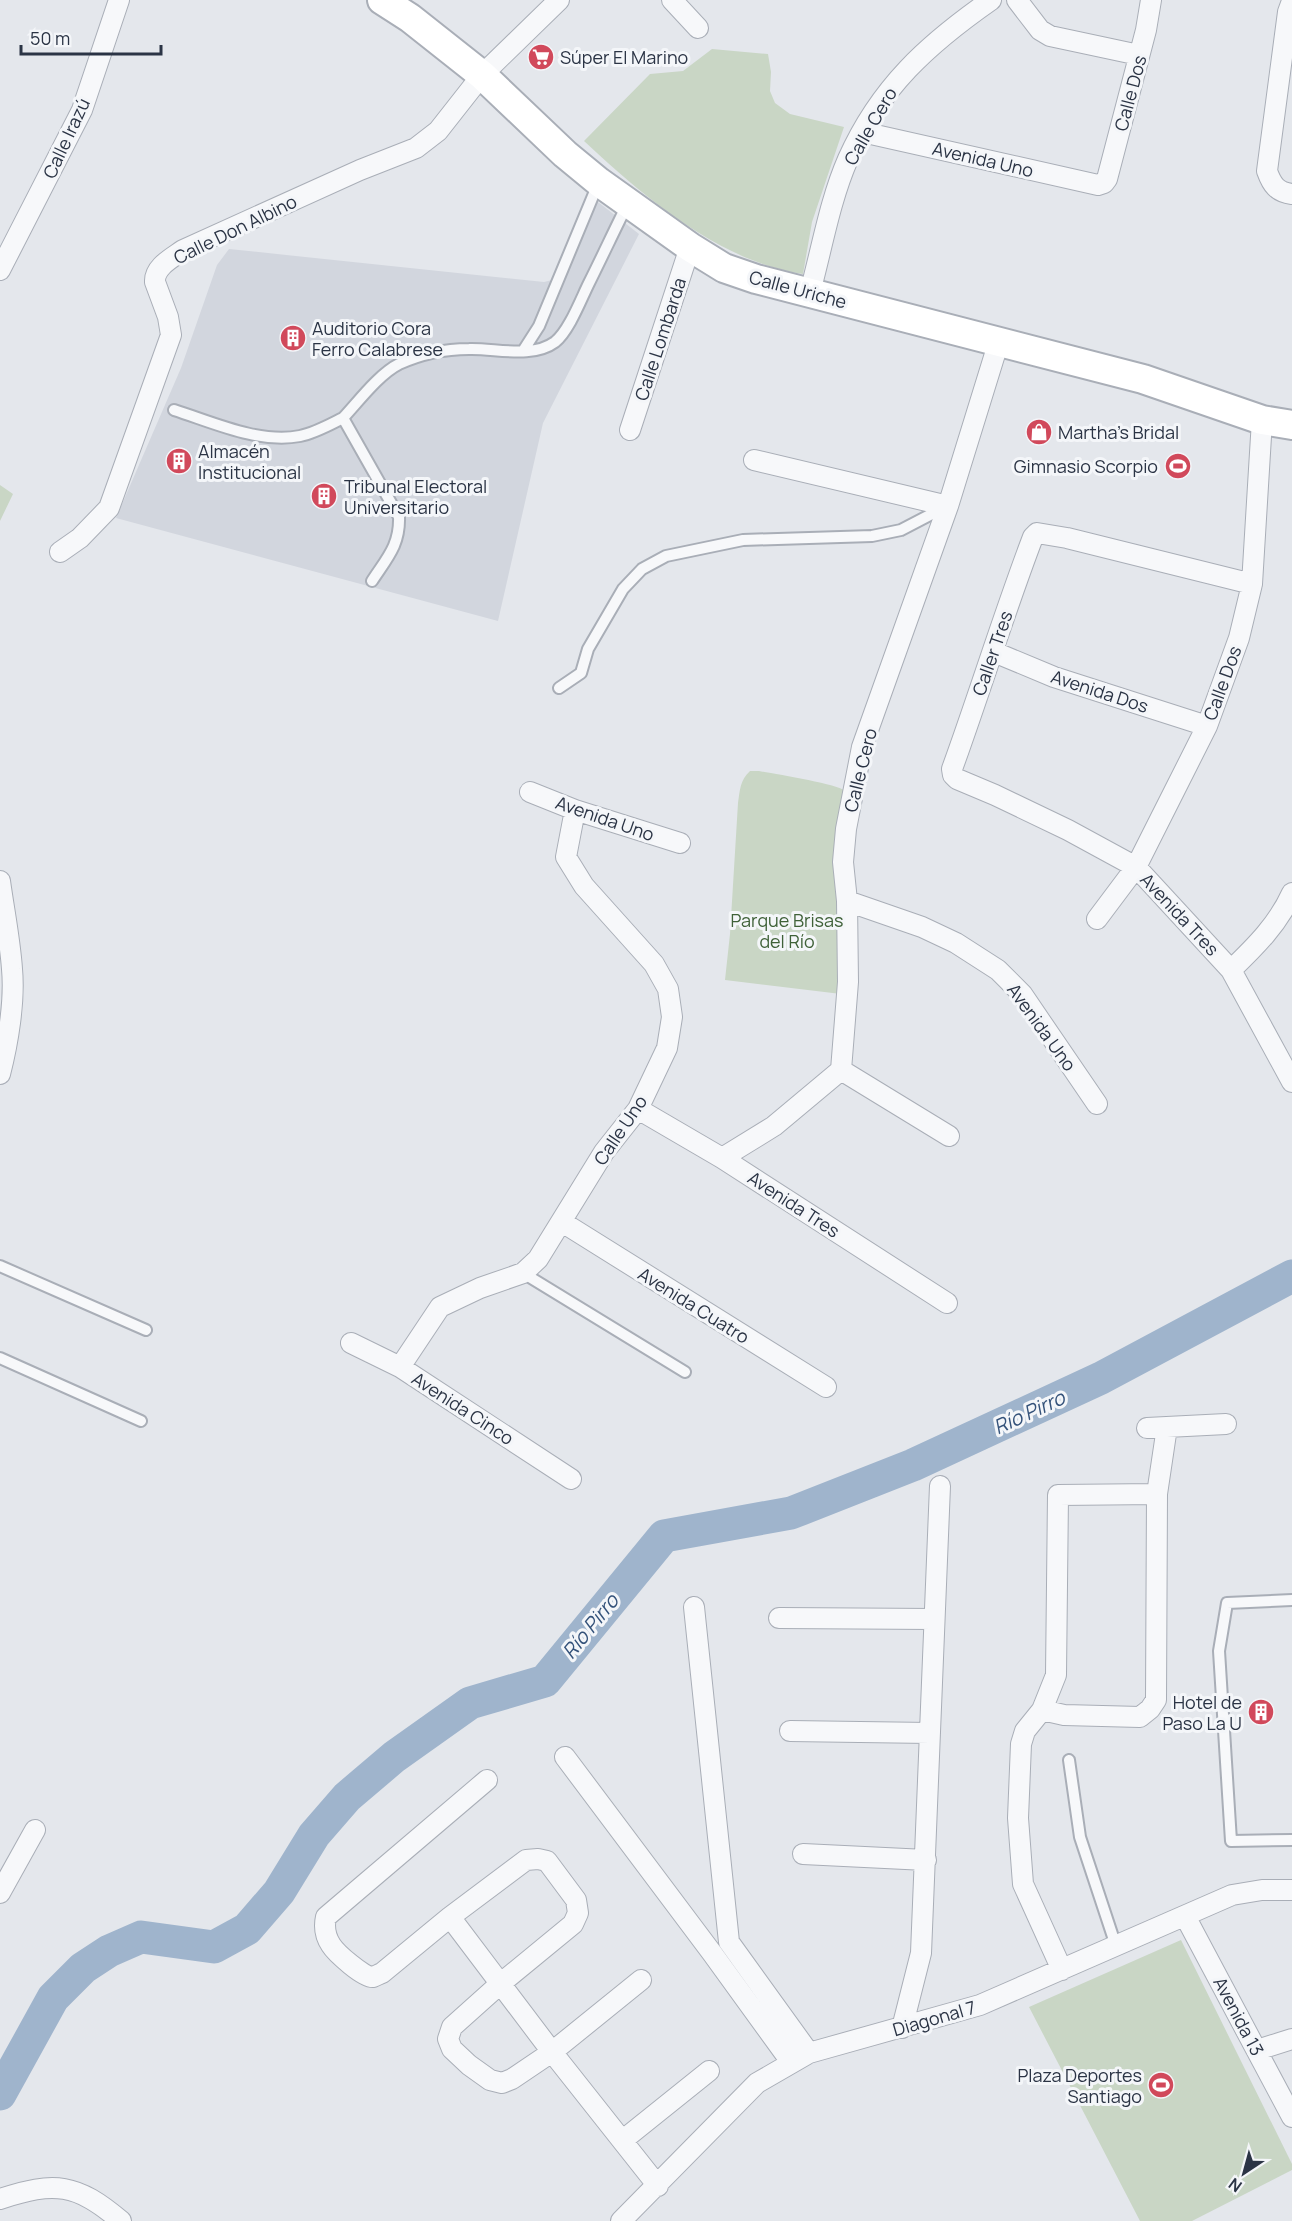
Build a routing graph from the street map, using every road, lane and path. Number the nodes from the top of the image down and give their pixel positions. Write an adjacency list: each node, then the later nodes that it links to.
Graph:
1 (119, 0): 18 (street, Calle Irazú)
2 (382, 0): 11 (main road, Calle Uriche)
3 (559, 0): 11 (street)
4 (672, 0): 9 (street)
5 (991, 0): 12 (street, Calle Cero)
6 (1017, 0): 10 (street)
7 (1150, 0): 10 (street, Calle Dos)
8 (1291, 9): 15 (street)
9 (698, 27)
10 (1140, 55): 14 (street, Calle Dos)
11 (482, 75): 13 (main road, Calle Uriche); 29 (street, Calle Don Albino)
12 (862, 132): 14 (street, Avenida Uno); 19 (street, Calle Cero)
13 (599, 182): 16 (main road, Calle Uriche); 21 (lane)
14 (1104, 183)
15 (1292, 194)
16 (628, 203): 17 (main road, Calle Uriche); 21 (lane)
17 (690, 247): 19 (main road, Calle Uriche); 26 (street, Calle Lombarda)
18 (0, 270)
19 (810, 292): 20 (main road, Calle Uriche)
20 (999, 341): 24 (main road, Calle Uriche); 28 (street, Calle Cero)
21 (523, 351): 23 (lane)
22 (174, 410): 23 (lane)
23 (343, 418): 30 (lane)
24 (1262, 420): 25 (main road, Calle Uriche); 31 (street, Calle Dos)
25 (1292, 425)
26 (630, 430)
27 (754, 460): 28 (street)
28 (948, 506): 33 (lane); 42 (street, Calle Cero)
29 (60, 552)
30 (372, 581)
31 (1252, 584): 32 (street, Caller Tres); 34 (street, Calle Dos)
32 (994, 652): 34 (street, Avenida Dos); 35 (street, Caller Tres)
33 (559, 688)
34 (1207, 726): 39 (street, Calle Dos)
35 (952, 769): 39 (street, Avenida Tres)
36 (530, 792): 37 (street, Avenida Uno)
37 (575, 810): 38 (street, Avenida Uno); 49 (street, Calle Uno)
38 (680, 843)
39 (1136, 867): 43 (street, Calle Dos); 44 (street, Avenida Tres)
40 (0, 881): 46 (street)
41 (1292, 893): 44 (street)
42 (847, 901): 45 (street, Calle Cero); 48 (street, Avenida Uno)
43 (1096, 919)
44 (1231, 969): 47 (street, Avenida Tres)
45 (841, 1070): 50 (street); 51 (street)
46 (0, 1074)
47 (1292, 1082)
48 (1097, 1104)
49 (638, 1109): 51 (street, Avenida Tres); 52 (street, Calle Uno)
50 (949, 1136)
51 (722, 1158): 55 (street, Avenida Tres)
52 (562, 1222): 54 (street, Calle Uno); 61 (street, Avenida Cuatro)
53 (0, 1266): 56 (lane)
54 (523, 1273): 59 (street, Calle Uno); 60 (lane)
55 (947, 1303)
56 (146, 1330)
57 (351, 1343): 59 (street, Avenida Cinco)
58 (0, 1358): 62 (lane)
59 (400, 1367): 66 (street, Avenida Cinco)
60 (684, 1372)
61 (826, 1387)
62 (141, 1421)
63 (1226, 1424): 64 (street)
64 (1167, 1427): 65 (street); 68 (street)
65 (1147, 1428)
66 (572, 1479)
67 (940, 1486): 72 (street)
68 (1158, 1494): 73 (street); 73 (street)
69 (1292, 1600): 80 (lane)
70 (694, 1607): 88 (street)
71 (779, 1618): 72 (street)
72 (934, 1619): 75 (street)
73 (1042, 1710): 89 (street)
74 (790, 1731): 75 (street)
75 (930, 1733): 82 (street)
76 (565, 1757): 88 (street)
77 (1069, 1760): 87 (lane)
78 (487, 1780): 86 (street)
79 (36, 1830): 84 (street)
80 (1292, 1840)
81 (803, 1854): 82 (street)
82 (926, 1860): 92 (street)
83 (1292, 1890): 85 (street, Diagonal 7)
84 (0, 1893)
85 (1185, 1916): 87 (street, Diagonal 7); 94 (street, Avenida 13)
86 (450, 1917): 91 (street); 91 (street)
87 (1116, 1946): 89 (street, Diagonal 7)
88 (721, 1947): 96 (street); 97 (street)
89 (1062, 1970): 92 (street, Diagonal 7)
90 (641, 1980): 95 (street)
91 (500, 1984): 95 (street); 95 (street)
92 (902, 2028): 96 (street, Diagonal 7)
93 (1292, 2039): 94 (street)
94 (1257, 2050): 99 (street, Avenida 13)
95 (552, 2052): 100 (street)
96 (809, 2053): 97 (street, Diagonal 7)
97 (791, 2062): 101 (street, Diagonal 7)
98 (709, 2071): 100 (street)
99 (1292, 2117)
100 (623, 2140): 101 (street)
101 (658, 2186): 104 (street, Diagonal 7)
102 (0, 2199): 103 (street)
103 (121, 2221)
104 (621, 2221)

